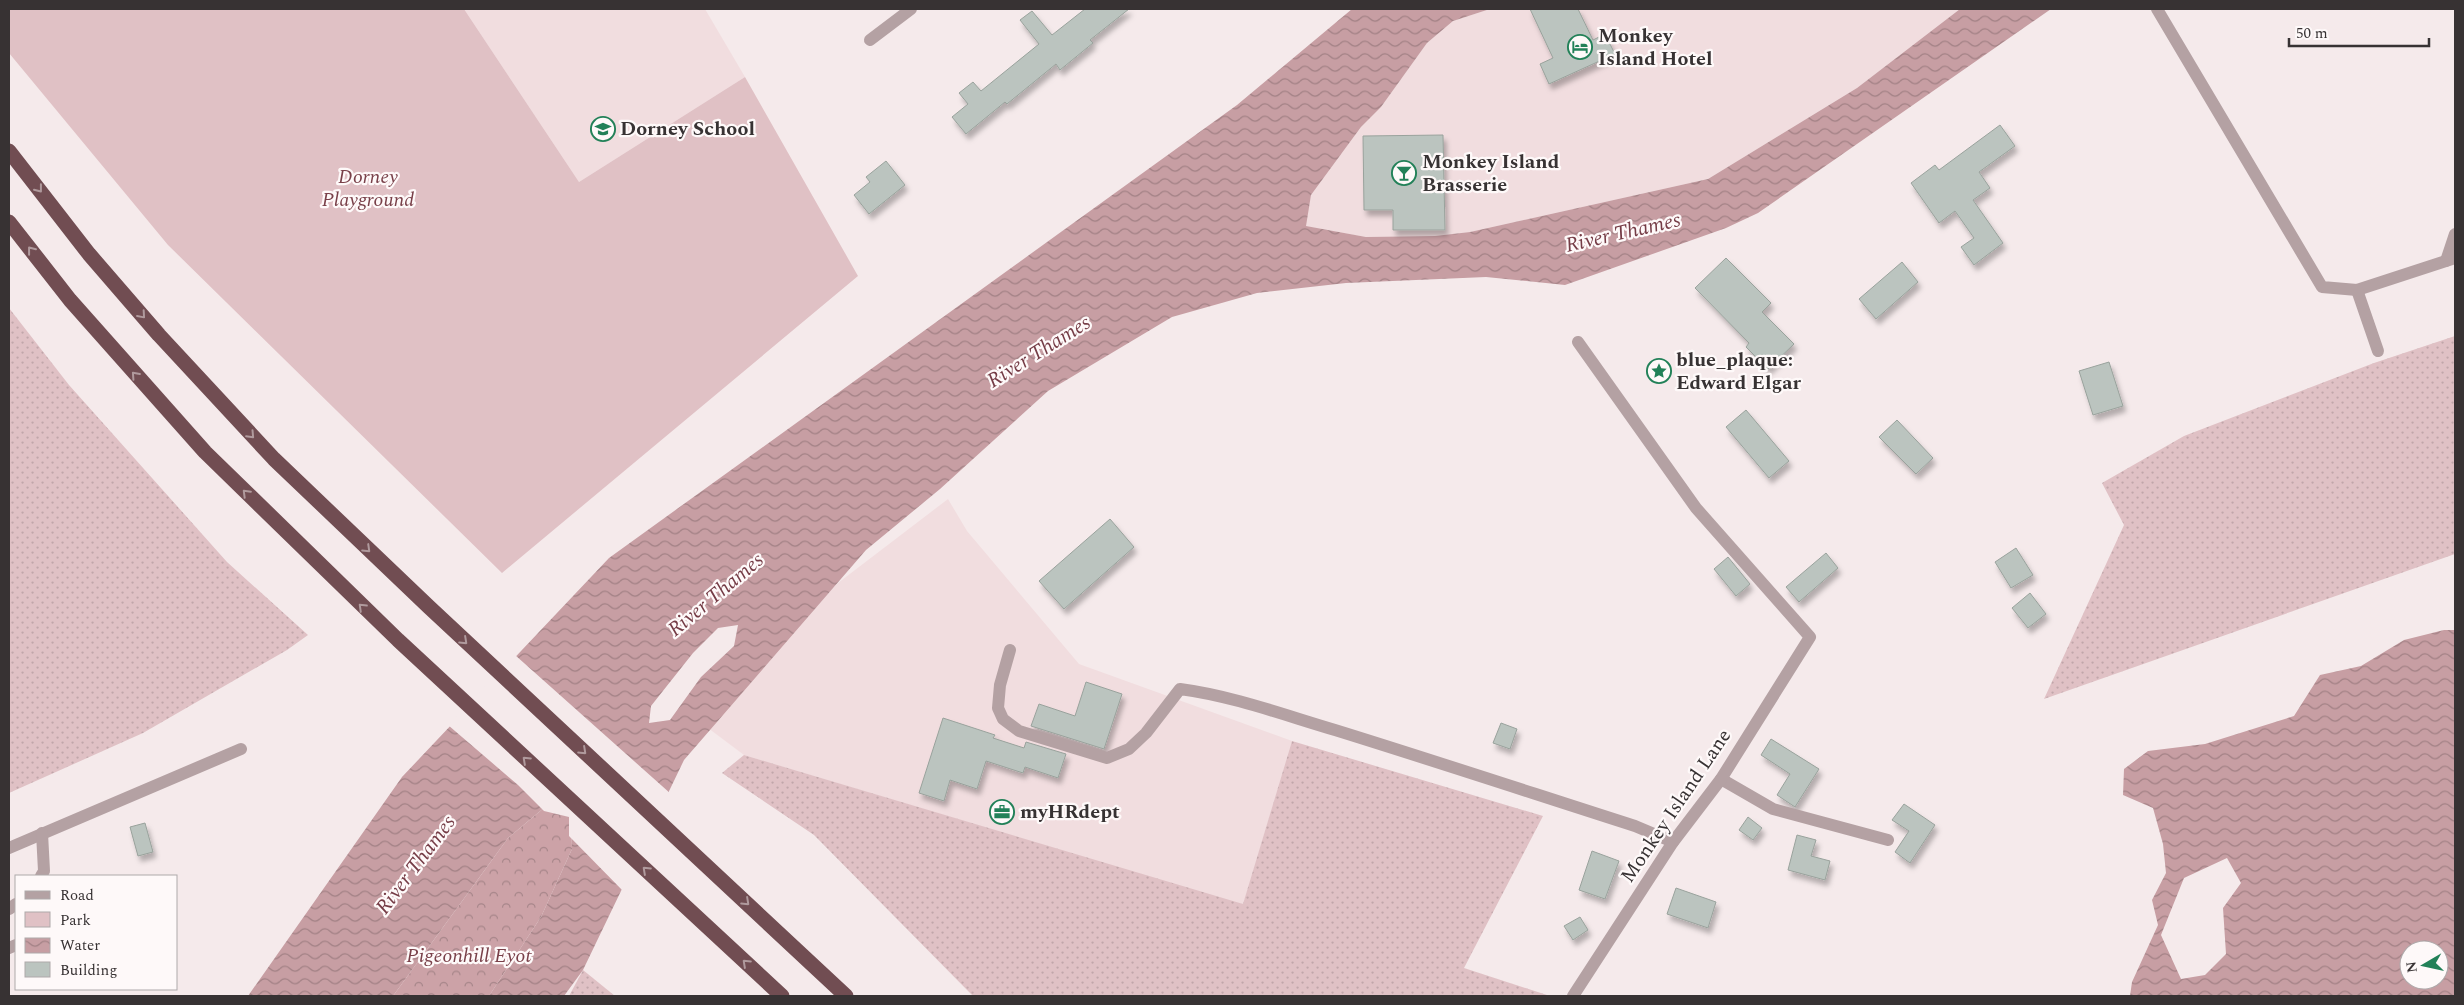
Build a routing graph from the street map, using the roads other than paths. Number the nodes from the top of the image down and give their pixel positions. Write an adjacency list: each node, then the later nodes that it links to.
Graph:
1 (911, 9): 3 (street)
2 (2161, 10): 8 (street)
3 (870, 40)
4 (9, 151): 20 (highway, one-way to 20)
5 (9, 222): 19 (highway, one-way to 5)
6 (2455, 234): 7 (street)
7 (2451, 260): 8 (street)
8 (2357, 290): 10 (street)
9 (1578, 342): 13 (street, Monkey Island Lane)
10 (2378, 351)
11 (1010, 650): 16 (street)
12 (241, 749): 14 (street)
13 (1721, 779): 15 (street); 16 (street, Monkey Island Lane)
14 (42, 833): 17 (street); 18 (street)
15 (1888, 840)
16 (1672, 842): 21 (street, Monkey Island Lane)
17 (9, 848)
18 (42, 875)
19 (782, 996)
20 (846, 996)
21 (1573, 996)

